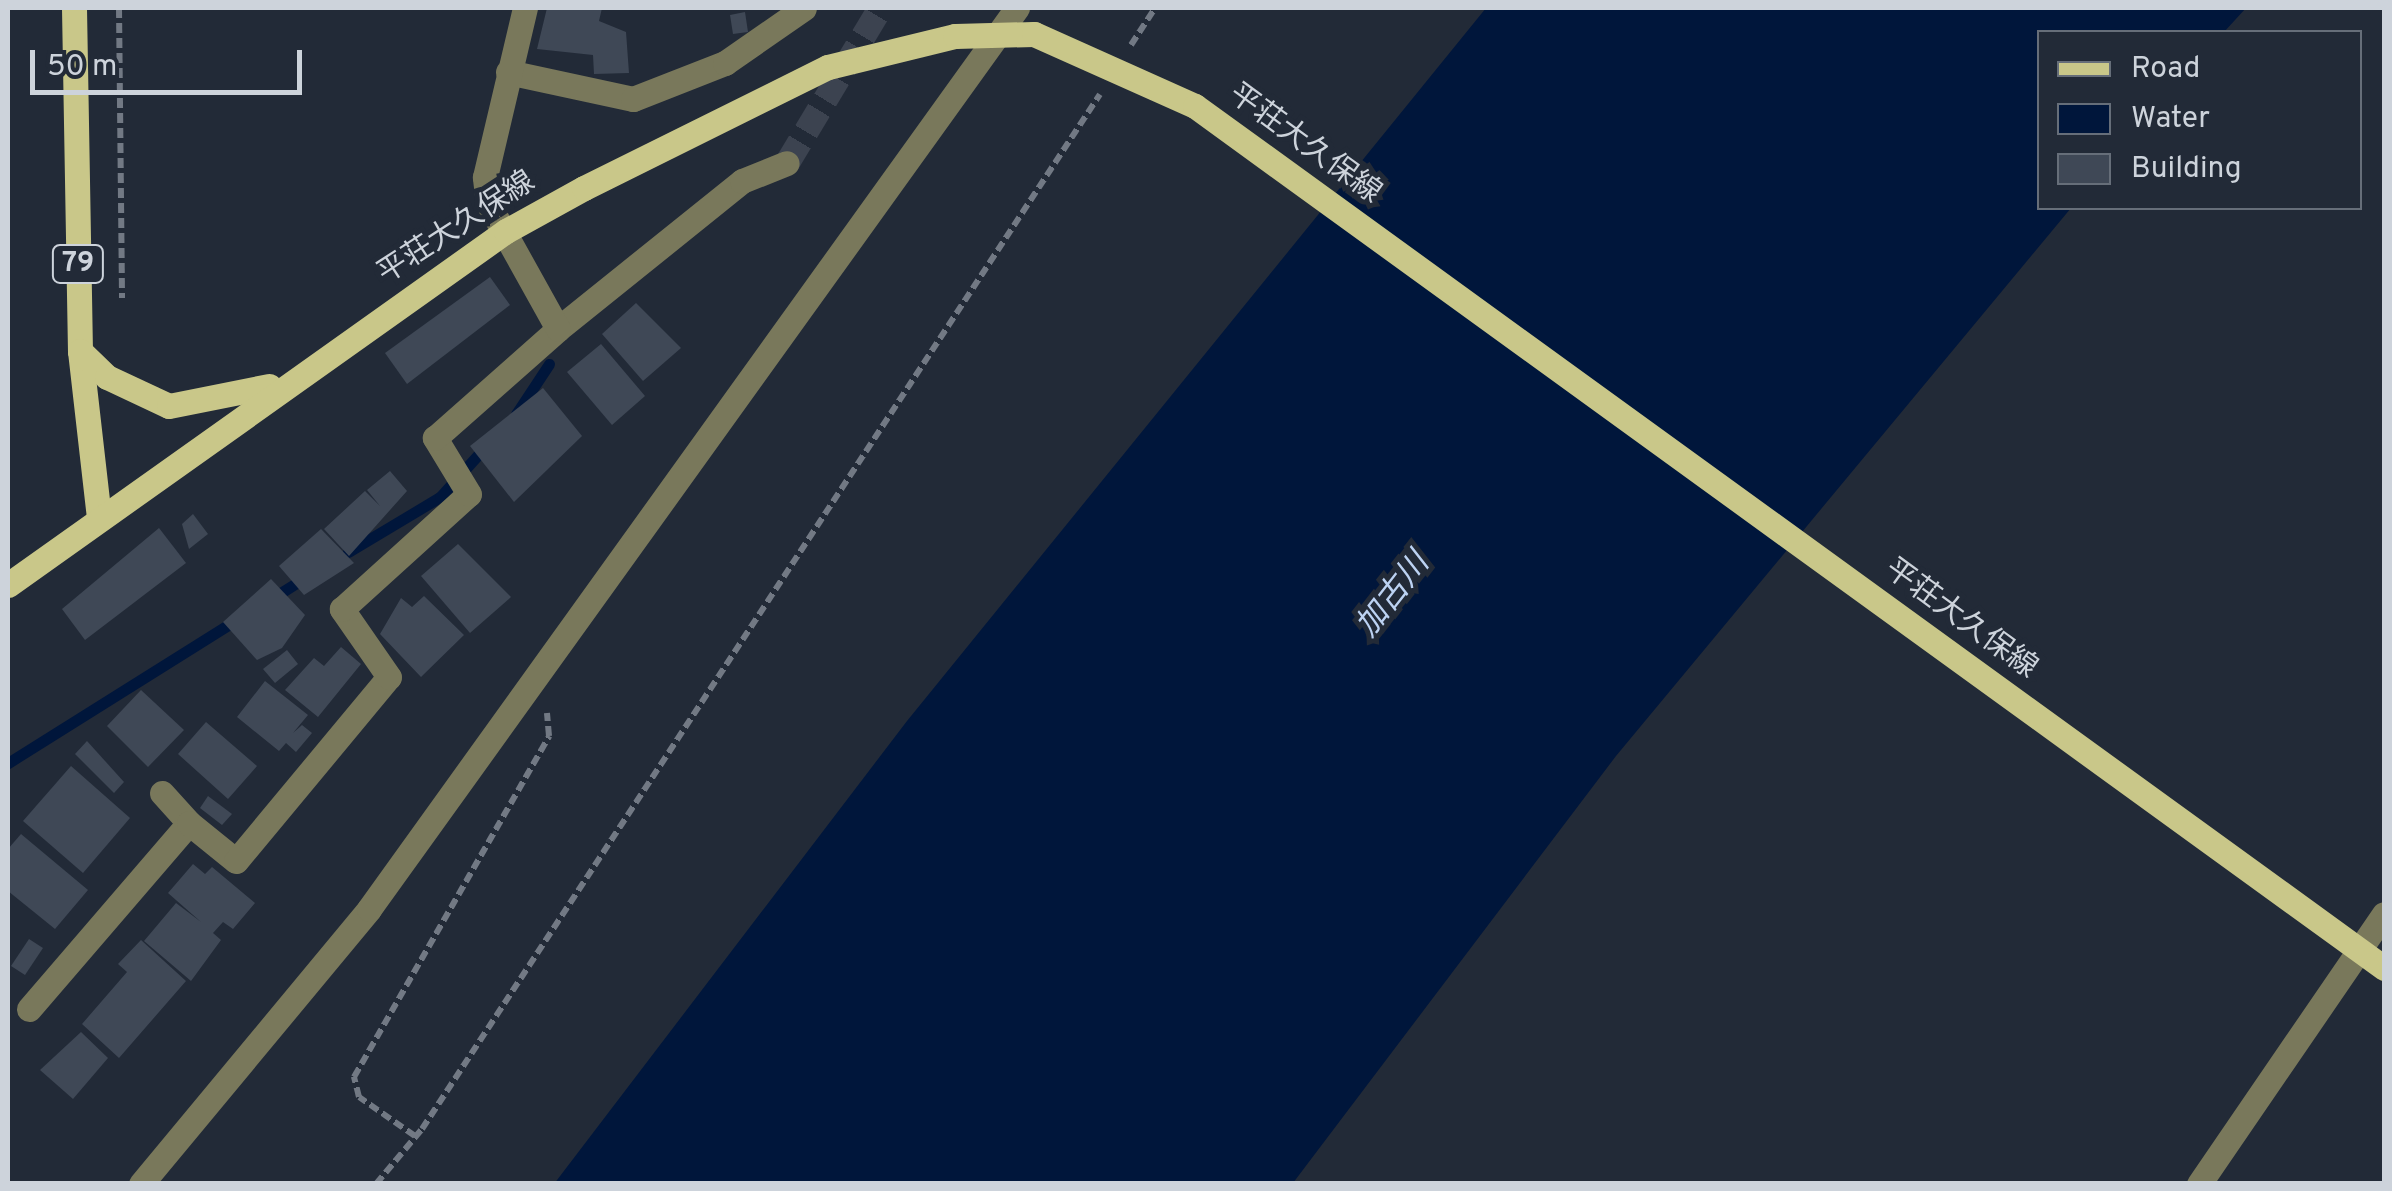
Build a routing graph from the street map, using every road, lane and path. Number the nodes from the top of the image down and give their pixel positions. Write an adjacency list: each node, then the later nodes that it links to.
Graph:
1 (74, 8): 14 (main road, 79)
2 (119, 8): 12 (path)
3 (525, 8): 8 (street)
4 (804, 8): 8 (street)
5 (1155, 8): 7 (path)
6 (1011, 18): 11 (main road, 平荘大久保線); 18 (street); 22 (main road, 平荘大久保線, bridge)
7 (1127, 51)
8 (508, 72): 11 (street)
9 (1108, 80): 24 (path)
10 (787, 163): 13 (street)
11 (506, 231): 13 (street); 15 (main road, 平荘大久保線)
12 (122, 298)
13 (558, 329): 20 (street)
14 (80, 350): 15 (main road); 16 (main road, 79)
15 (294, 377): 16 (main road, 平荘大久保線)
16 (100, 519): 17 (main road, 平荘大久保線)
17 (8, 584)
18 (544, 672): 24 (path); 25 (street)
19 (162, 793): 20 (street)
20 (189, 823): 23 (street)
21 (2384, 914): 27 (street)
22 (2384, 968)
23 (29, 1009)
24 (416, 1136): 26 (path)
25 (141, 1184)
26 (376, 1184)
27 (2199, 1184)

